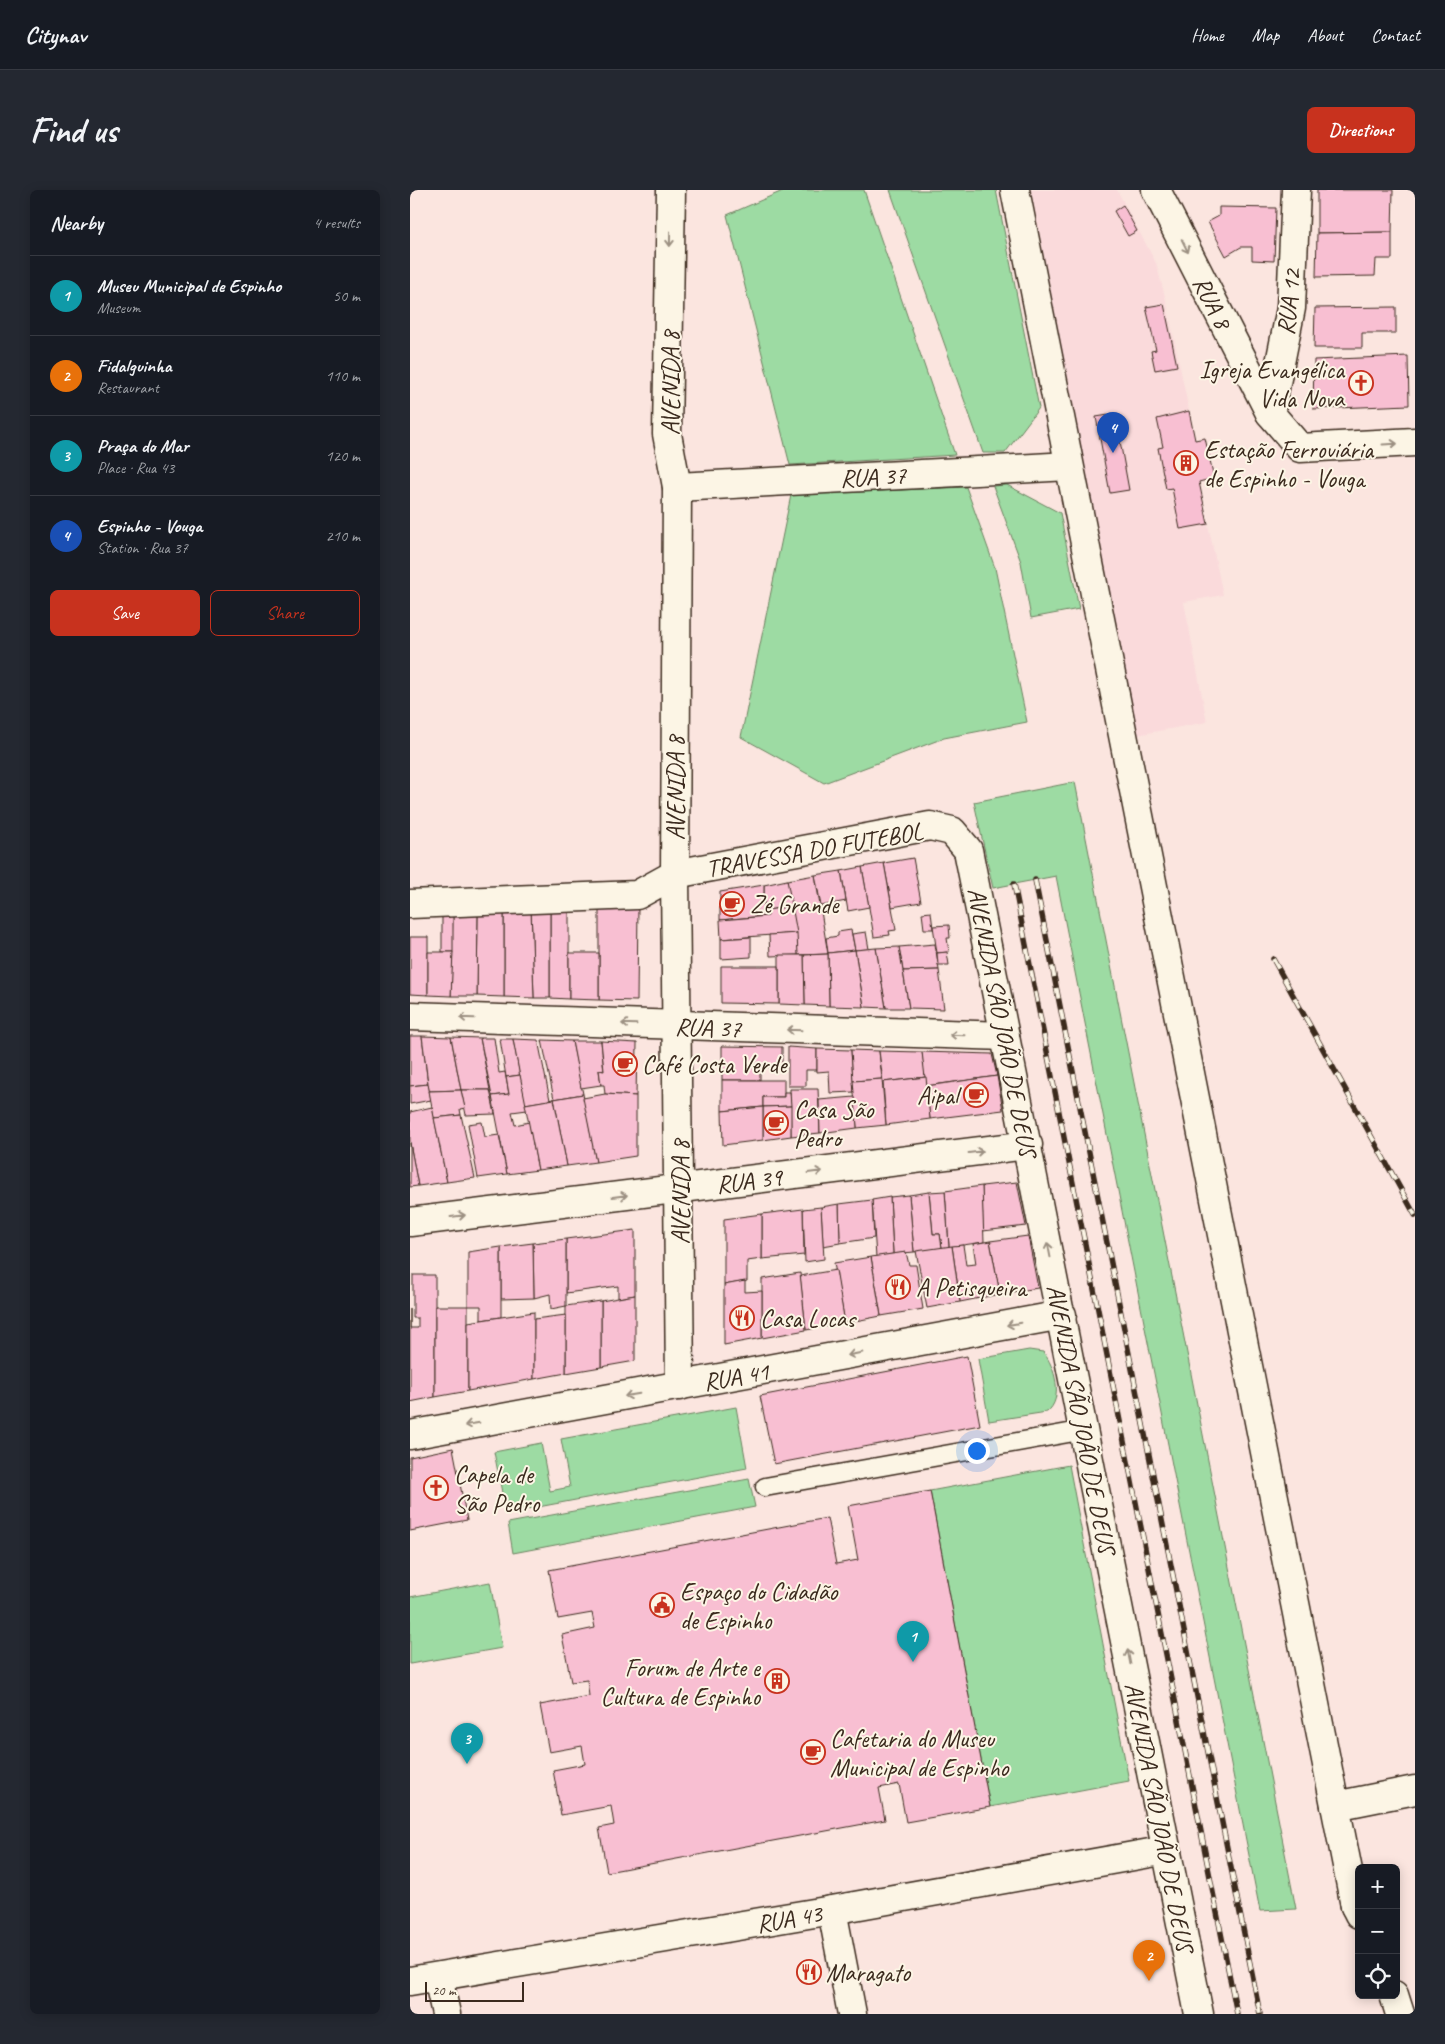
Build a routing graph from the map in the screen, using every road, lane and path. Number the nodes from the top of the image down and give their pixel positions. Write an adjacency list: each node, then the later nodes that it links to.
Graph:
1 (670, 190): 8 (street, AVENIDA 8, one-way to 8)
2 (1015, 190): 7 (street)
3 (1156, 190): 5 (street, RUA 8, one-way to 5)
4 (1296, 190): 5 (street, RUA 12)
5 (1270, 412): 6 (street, one-way to 6)
6 (1415, 442)
7 (1069, 466): 8 (street, RUA 37); 24 (street)
8 (677, 487): 10 (street, AVENIDA 8)
9 (952, 830): 10 (street, TRAVESSA DO FUTEBOL); 14 (street, AVENIDA SÃO JOÃO DE DEUS)
10 (675, 874): 11 (street, TRAVESSA DO FUTEBOL); 13 (street, AVENIDA 8)
11 (410, 904)
12 (410, 1016): 13 (street, RUA 37, one-way to 12)
13 (678, 1026): 14 (street, RUA 37, one-way to 13); 16 (street, AVENIDA 8)
14 (1005, 1036): 15 (street, AVENIDA SÃO JOÃO DE DEUS)
15 (1028, 1145): 16 (street, RUA 39, one-way to 15); 18 (street, AVENIDA SÃO JOÃO DE DEUS, one-way to 15)
16 (680, 1189): 17 (street, RUA 39, one-way to 16); 19 (street, AVENIDA 8)
17 (410, 1222)
18 (1062, 1315): 19 (street, RUA 41, one-way to 19); 20 (street, AVENIDA SÃO JOÃO DE DEUS)
19 (680, 1386): 21 (street, RUA 41, one-way to 21)
20 (1084, 1430): 22 (lane); 25 (street, AVENIDA SÃO JOÃO DE DEUS, one-way to 20)
21 (410, 1435)
22 (764, 1487)
23 (1415, 1790): 24 (street)
24 (1335, 1806): 26 (street)
25 (1167, 1850): 27 (street, RUA 43); 33 (street, AVENIDA SÃO JOÃO DE DEUS)
26 (1357, 1909)
27 (832, 1910): 28 (street, RUA 43); 32 (street)
28 (438, 1977): 29 (street, RUA 43); 31 (street)
29 (410, 1981)
30 (1395, 1999): 34 (street)
31 (446, 2014)
32 (852, 2014)
33 (1199, 2014)
34 (1400, 2014)

